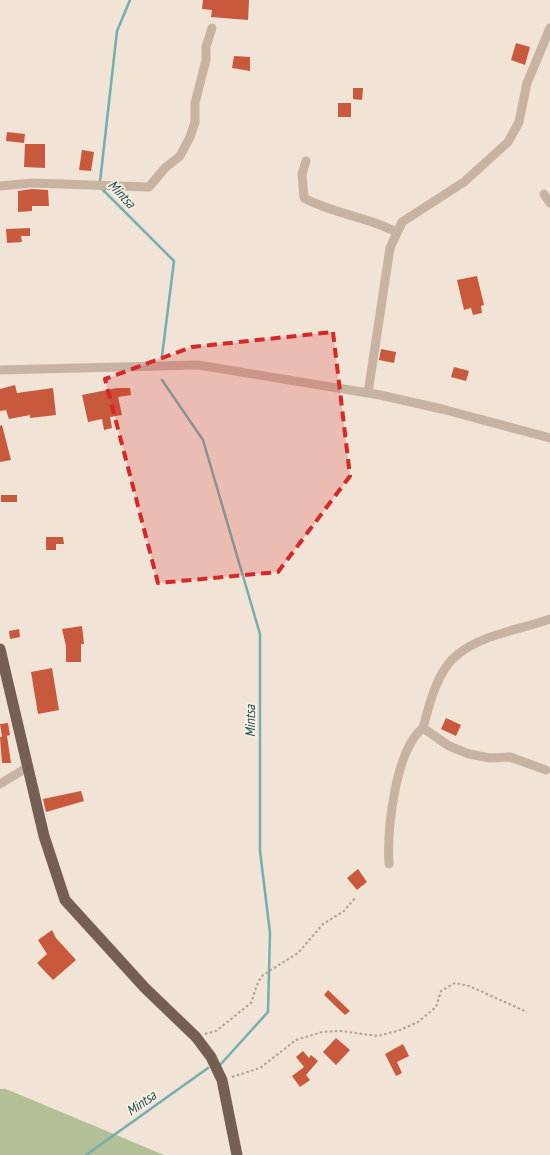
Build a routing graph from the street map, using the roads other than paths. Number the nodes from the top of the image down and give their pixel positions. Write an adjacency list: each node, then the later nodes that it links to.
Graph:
1 (212, 28): 4 (street)
2 (550, 28): 7 (street)
3 (306, 161): 7 (street)
4 (0, 186)
5 (544, 194): 6 (street)
6 (550, 203)
7 (396, 232): 9 (street)
8 (0, 370): 9 (street)
9 (368, 393): 10 (street)
10 (550, 438)
11 (550, 619): 13 (street)
12 (0, 649): 14 (main road)
13 (423, 728): 15 (street); 17 (street)
14 (28, 767): 16 (street); 18 (main road)
15 (546, 770)
16 (0, 784)
17 (389, 864)
18 (237, 1155)

